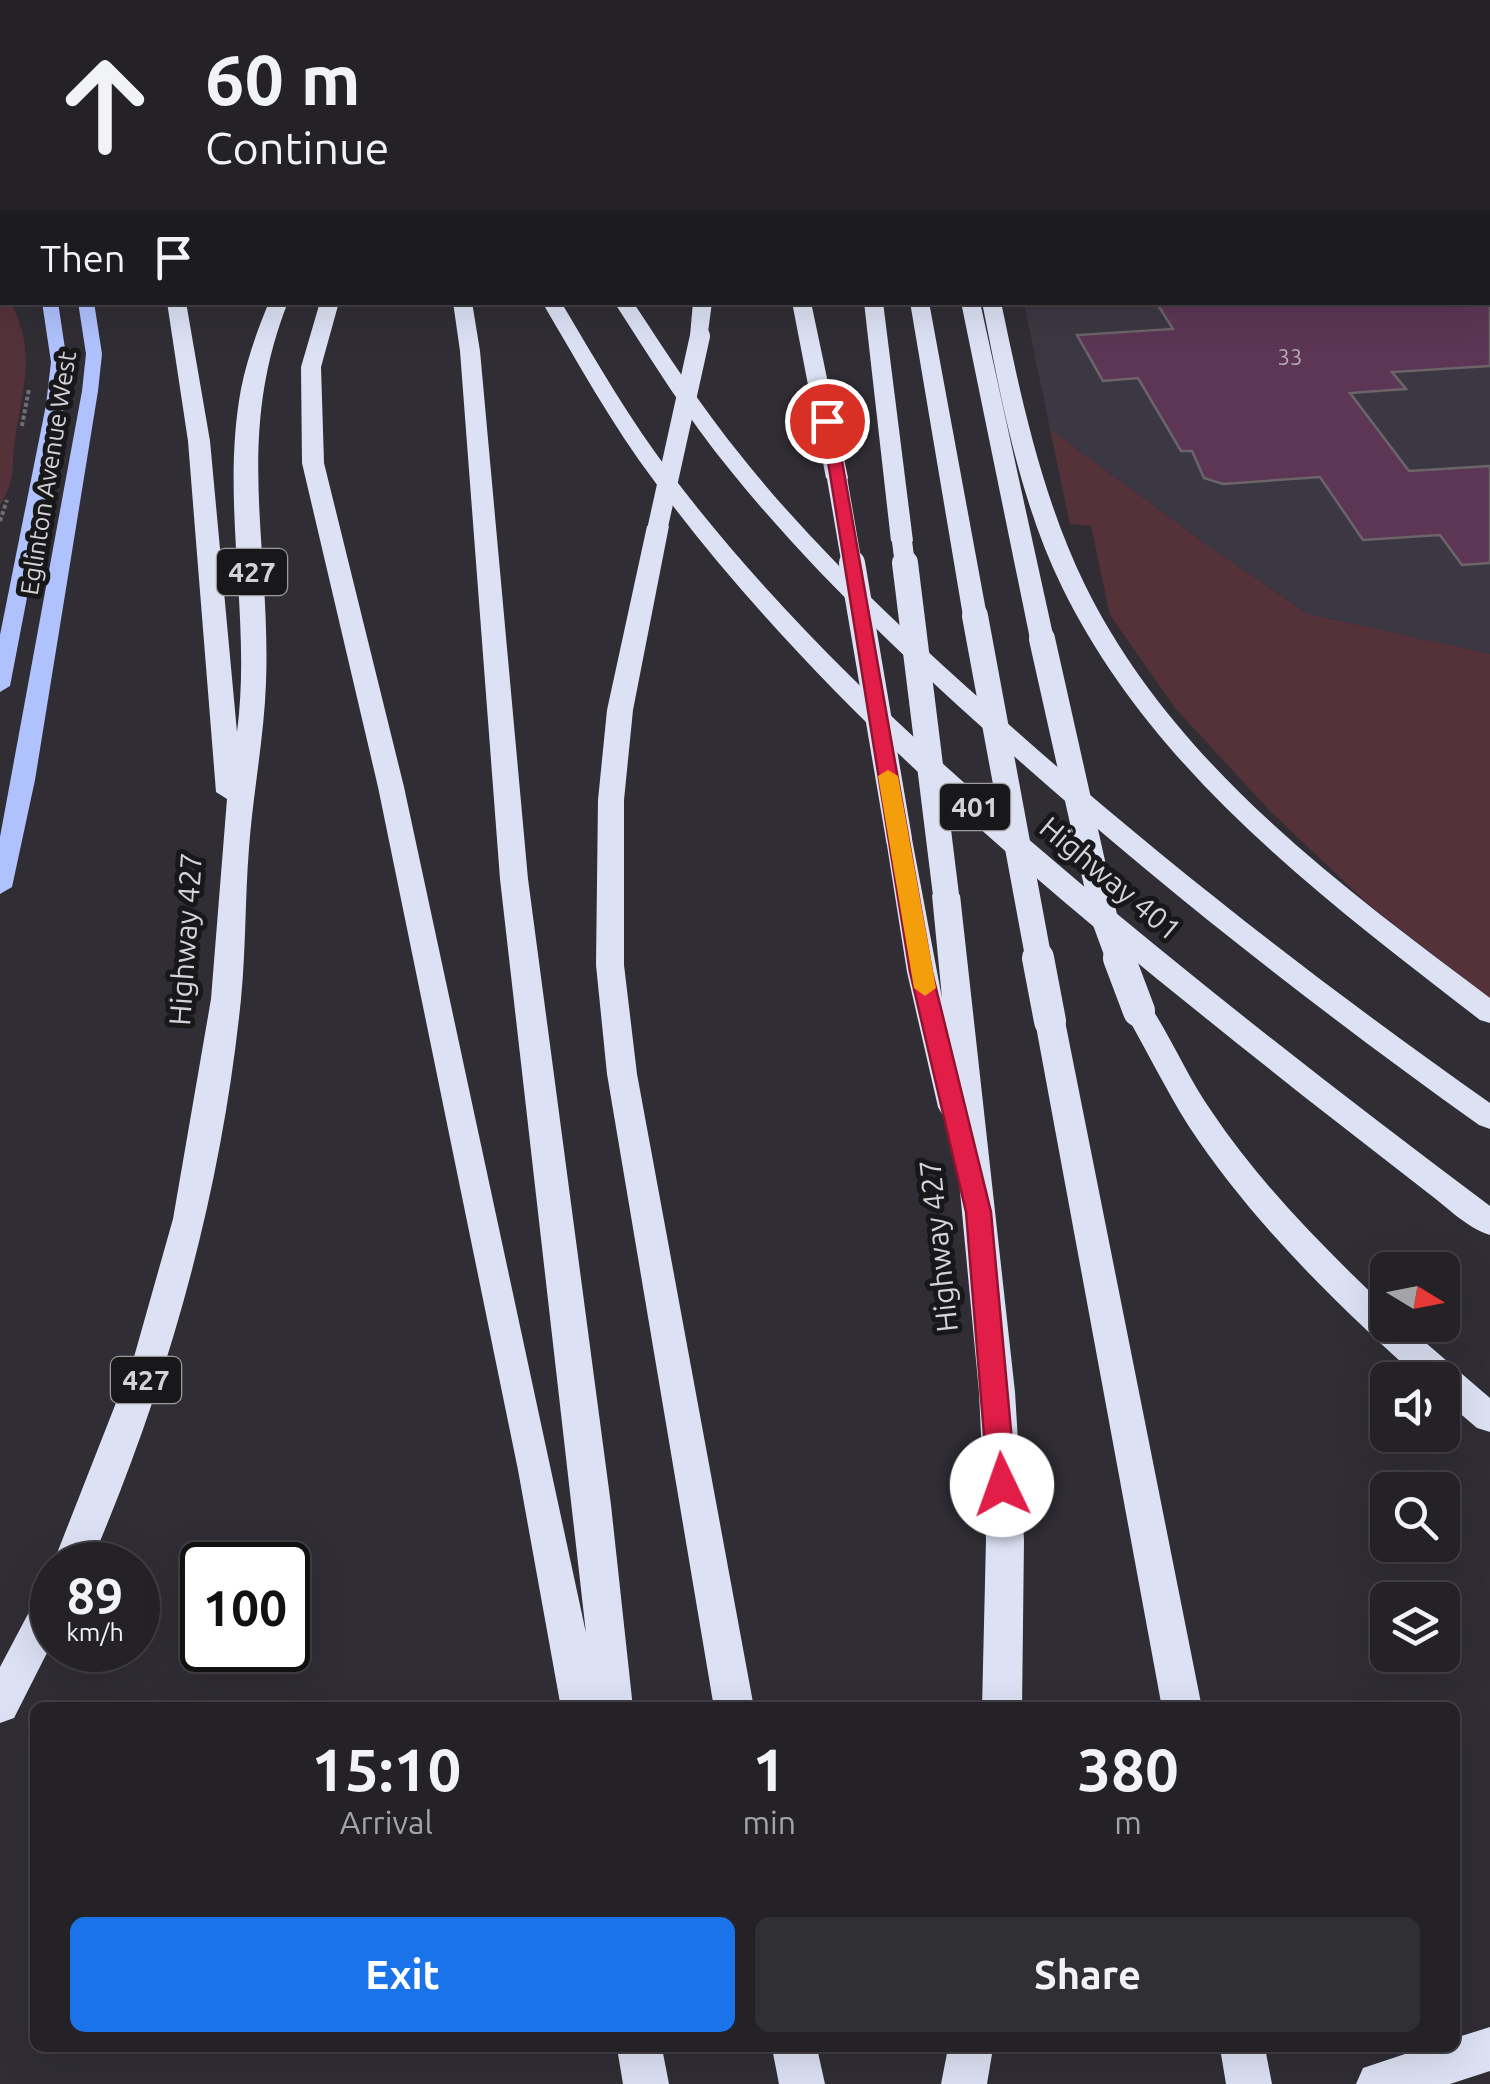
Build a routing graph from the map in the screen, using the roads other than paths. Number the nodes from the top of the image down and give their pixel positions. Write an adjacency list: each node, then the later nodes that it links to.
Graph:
1 (50, 305): 15 (main road, Eglinton Avenue West)
2 (87, 305): 17 (main road, Eglinton Avenue West)
3 (176, 305): 16 (highway)
4 (278, 305): 16 (highway, Highway 427 / 427)
5 (329, 305): 25 (highway)
6 (462, 305): 26 (highway)
7 (553, 305): 21 (highway, Highway 401 / 401)
8 (625, 305): 19 (highway, Highway 401 / 401)
9 (703, 305): 27 (highway, bridge)
10 (803, 305): 20 (highway, bridge)
11 (873, 305): 20 (highway, Highway 427, bridge)
12 (920, 305): 29 (highway, bridge)
13 (971, 305): 22 (highway, bridge)
14 (992, 305): 18 (highway)
15 (0, 686)
16 (235, 844): 23 (highway, Highway 427 / 427)
17 (0, 887)
18 (1490, 1013)
19 (1490, 1118)
20 (978, 1212): 28 (highway, Highway 427)
21 (1490, 1223)
22 (1490, 1418)
23 (82, 1542)
24 (30, 1648): 30 (highway)
25 (581, 1702)
26 (612, 1702)
27 (733, 1702)
28 (1002, 1702)
29 (1181, 1702)
30 (0, 1706)
31 (1490, 2049): 40 (highway)
32 (644, 2052): 36 (highway)
33 (796, 2052): 37 (highway)
34 (970, 2052): 38 (highway)
35 (1244, 2052): 39 (highway)
36 (648, 2084)
37 (802, 2084)
38 (964, 2084)
39 (1249, 2084)
40 (1379, 2084)

